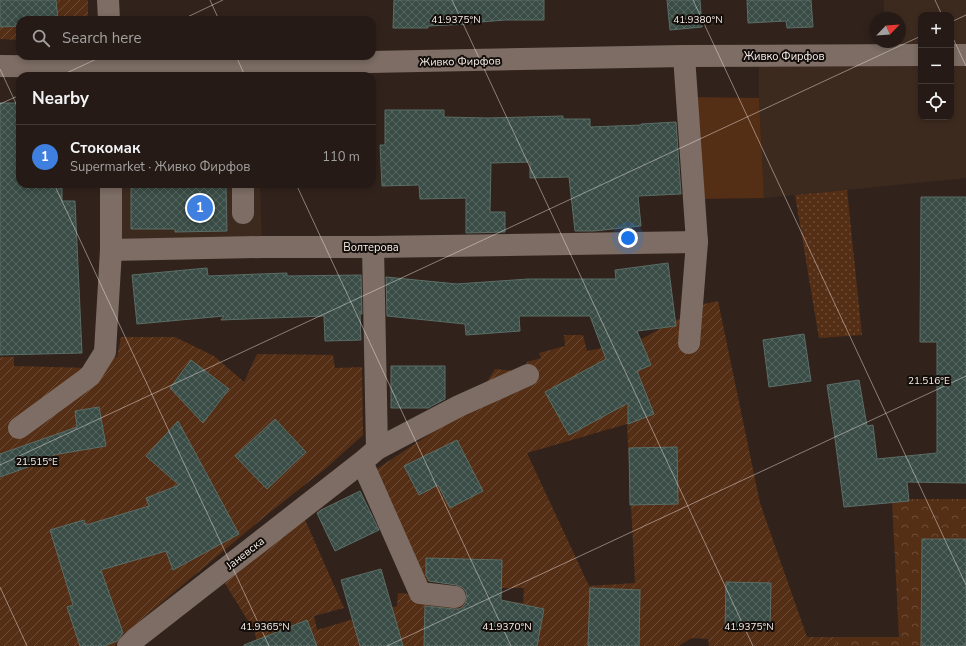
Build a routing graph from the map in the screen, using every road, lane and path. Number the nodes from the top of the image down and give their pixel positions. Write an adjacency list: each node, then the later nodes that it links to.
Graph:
1 (108, 0): 2 (street)
2 (109, 16)
3 (918, 55): 6 (street, Живко Фирфов)
4 (954, 55): 5 (street)
5 (966, 55)
6 (684, 56): 9 (street, Живко Фирфов); 13 (street)
7 (0, 66): 8 (street, Живко Фирфов)
8 (110, 66): 9 (street, Живко Фирфов)
9 (244, 70)
10 (111, 188): 15 (street)
11 (243, 188): 12 (street)
12 (243, 213)
13 (697, 242): 14 (street, Волтерова); 16 (street)
14 (373, 247): 15 (street, Волтерова); 19 (street)
15 (112, 250): 18 (street)
16 (689, 343)
17 (528, 375): 19 (street, Јаневска)
18 (19, 428)
19 (370, 455): 20 (street); 21 (street, Јаневска)
20 (456, 597)
21 (128, 646)

